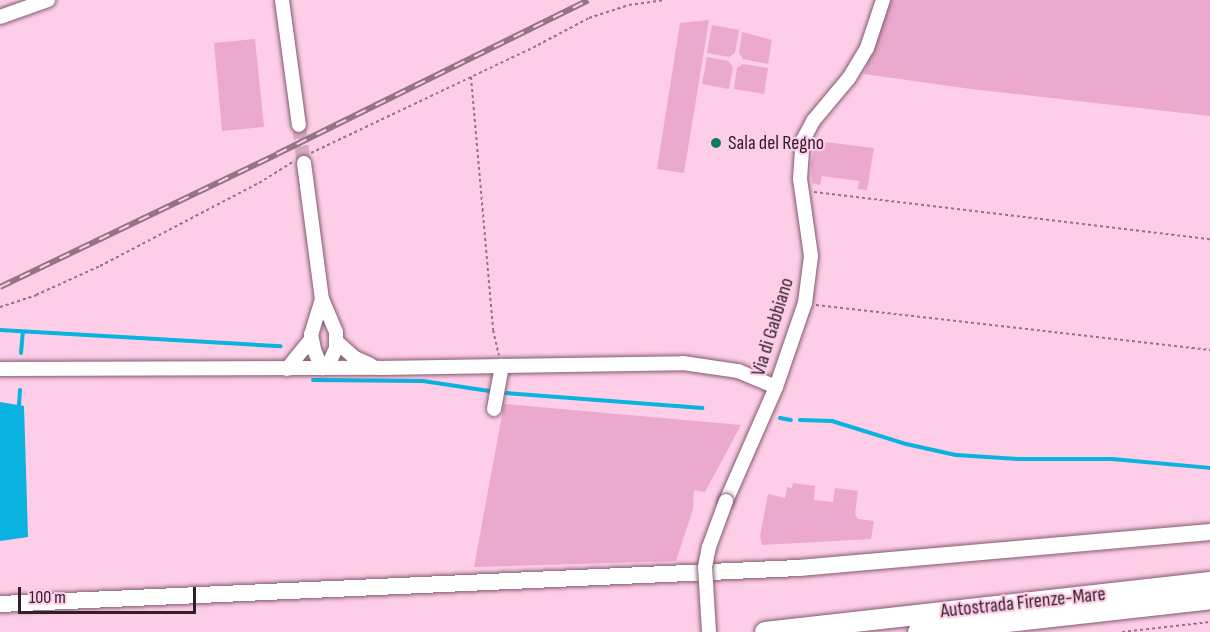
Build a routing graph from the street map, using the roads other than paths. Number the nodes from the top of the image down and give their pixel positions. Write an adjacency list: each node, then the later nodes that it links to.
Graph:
1 (48, 0): 4 (street)
2 (282, 0): 5 (street)
3 (883, 0): 15 (street, Via di Gabbiano)
4 (0, 17)
5 (299, 125)
6 (302, 159): 7 (street)
7 (322, 299): 8 (street); 9 (street)
8 (311, 339): 11 (street); 14 (street)
9 (337, 342): 11 (street); 12 (street)
10 (502, 366): 12 (street); 15 (street); 16 (street)
11 (325, 368): 12 (street); 14 (street)
12 (379, 368)
13 (0, 369): 14 (street)
14 (287, 369)
15 (776, 387): 21 (street, Via di Gabbiano, bridge)
16 (494, 409)
17 (1210, 532): 20 (main road)
18 (1210, 582): 22 (highway, Autostrada Firenze-Mare)
19 (1210, 599): 23 (highway, Autostrada Firenze-Mare)
20 (0, 604)
21 (709, 632)
22 (765, 632)
23 (918, 632)

